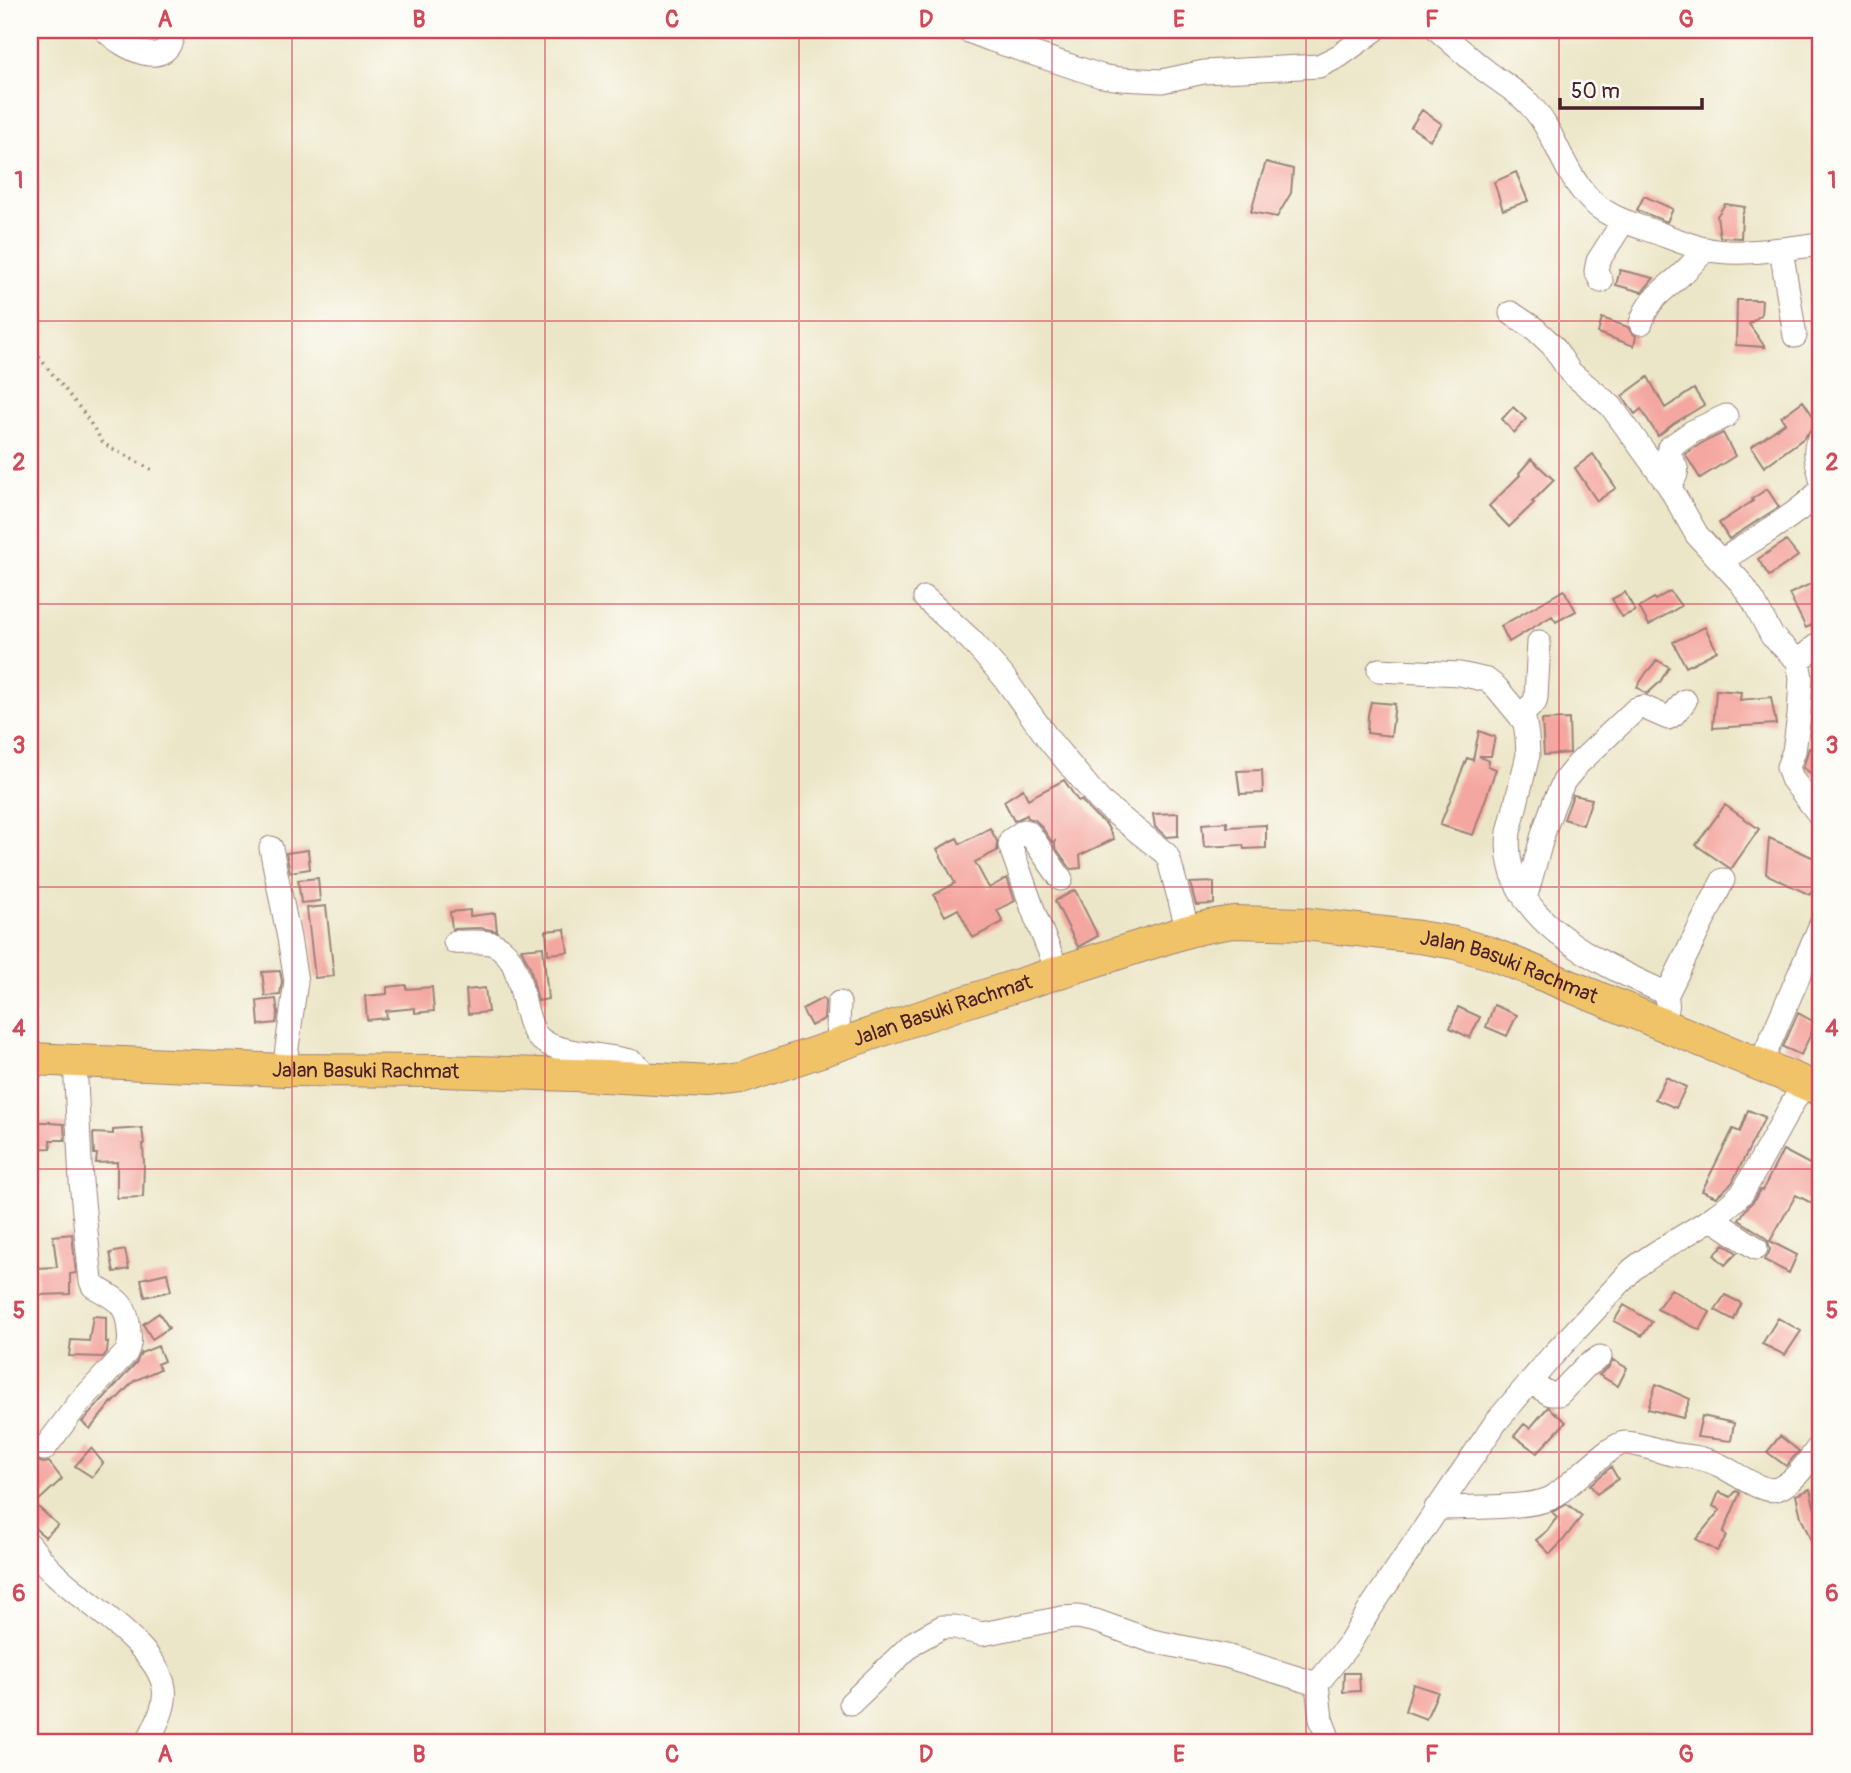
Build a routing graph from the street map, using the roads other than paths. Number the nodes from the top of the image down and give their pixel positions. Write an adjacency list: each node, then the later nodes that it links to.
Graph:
1 (105, 30): 2 (street)
2 (173, 30)
3 (966, 30): 6 (street)
4 (1375, 30): 6 (street)
5 (1438, 30): 7 (street)
6 (994, 35)
7 (1623, 222): 9 (street); 11 (street)
8 (1821, 244): 10 (street)
9 (1706, 249): 10 (street); 13 (street)
10 (1781, 249): 14 (street)
11 (1601, 281)
12 (1511, 313): 18 (street)
13 (1642, 323)
14 (1796, 336)
15 (1726, 416): 18 (street)
16 (1821, 438): 17 (street)
17 (1821, 479)
18 (1669, 486): 20 (street)
19 (1821, 487): 20 (street)
20 (1721, 561): 24 (street)
21 (925, 598): 34 (street)
22 (1539, 642): 27 (street)
23 (1821, 642): 24 (street)
24 (1798, 661): 28 (street)
25 (1379, 670): 27 (street)
26 (1685, 701): 32 (street)
27 (1520, 716): 32 (street)
28 (1821, 817)
29 (271, 848): 43 (street)
30 (1061, 879): 36 (street)
31 (1723, 880): 38 (street)
32 (1525, 899): 38 (street)
33 (1821, 924): 42 (street)
34 (1188, 931): 36 (highway, Jalan Basuki Rachmat); 38 (highway, Jalan Basuki Rachmat)
35 (455, 942): 44 (street)
36 (1058, 972): 39 (highway, Jalan Basuki Rachmat)
37 (839, 1003): 39 (street)
38 (1663, 1010): 42 (highway, Jalan Basuki Rachmat)
39 (849, 1042): 44 (highway, Jalan Basuki Rachmat)
40 (30, 1059): 41 (highway, Jalan Basuki Rachmat)
41 (75, 1061): 43 (highway, Jalan Basuki Rachmat); 51 (street)
42 (1760, 1065): 45 (highway, Jalan Basuki Rachmat)
43 (284, 1070): 44 (highway, Jalan Basuki Rachmat)
44 (645, 1079)
45 (1812, 1087): 46 (street)
46 (1712, 1219): 47 (street); 49 (street)
47 (1756, 1248)
48 (1600, 1357): 49 (street)
49 (1530, 1382): 52 (street)
50 (1821, 1444): 52 (street)
51 (44, 1449)
52 (1436, 1508): 54 (street)
53 (30, 1545): 56 (street)
54 (1317, 1684): 55 (street); 57 (street)
55 (851, 1703)
56 (147, 1743)
57 (1330, 1743)

